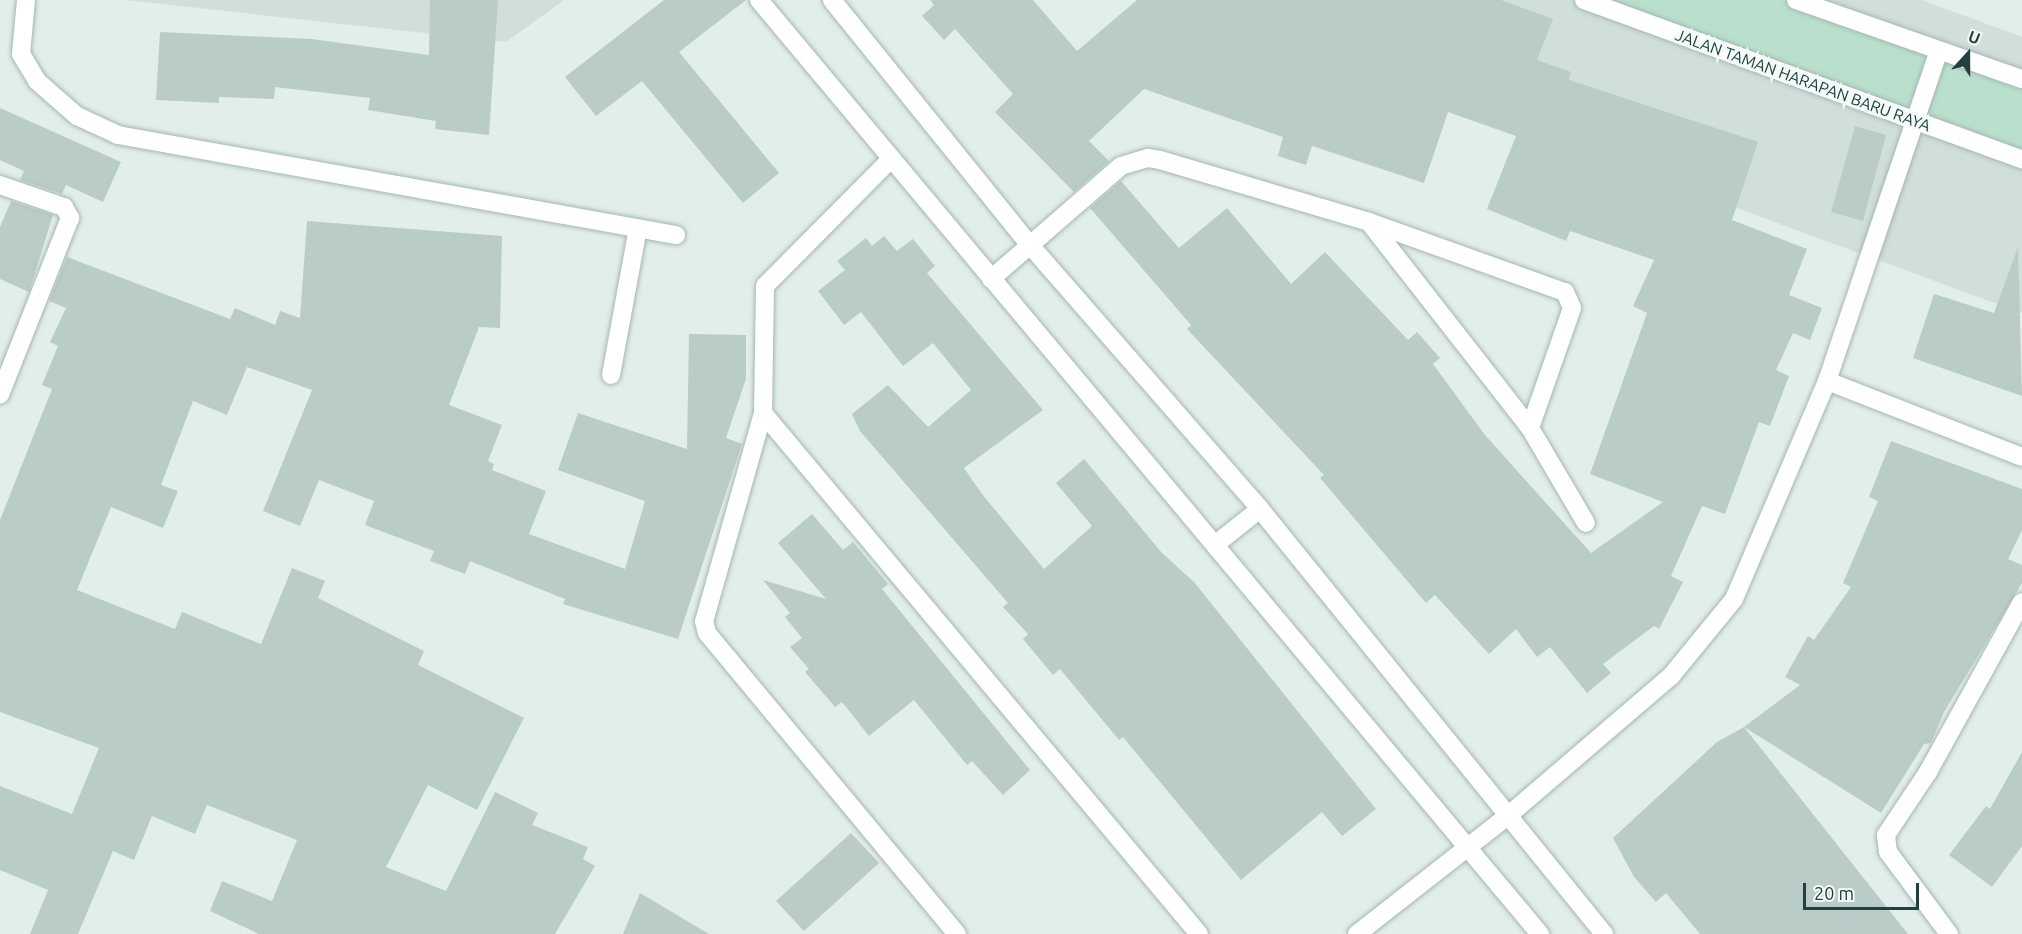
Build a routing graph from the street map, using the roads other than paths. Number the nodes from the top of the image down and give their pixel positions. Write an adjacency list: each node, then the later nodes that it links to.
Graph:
1 (26, 0): 13 (street)
2 (759, 0): 10 (street)
3 (832, 0): 15 (street)
4 (1584, 0): 8 (street, JALAN TAMAN HARAPAN BARU RAYA)
5 (1796, 0): 6 (street)
6 (1940, 51): 7 (street); 8 (street)
7 (2022, 79)
8 (1914, 121): 9 (street, JALAN TAMAN HARAPAN BARU RAYA); 18 (street)
9 (2022, 159)
10 (890, 160): 16 (street); 20 (street)
11 (0, 185): 19 (street)
12 (1370, 222): 15 (street); 21 (street); 21 (street)
13 (638, 228): 14 (street); 17 (street)
14 (676, 235)
15 (1030, 245): 16 (street); 23 (street)
16 (991, 279): 25 (street)
17 (611, 375)
18 (1827, 381): 22 (street); 27 (street)
19 (0, 395)
20 (763, 413): 29 (street); 30 (street)
21 (1530, 428): 24 (street)
22 (2022, 457)
23 (1260, 509): 25 (street); 27 (street)
24 (1586, 523)
25 (1216, 544): 28 (street)
26 (2022, 602): 34 (street)
27 (1510, 814): 28 (street); 33 (street)
28 (1470, 847): 31 (street); 32 (street)
29 (957, 934)
30 (1199, 934)
31 (1357, 934)
32 (1540, 934)
33 (1604, 934)
34 (1949, 934)

